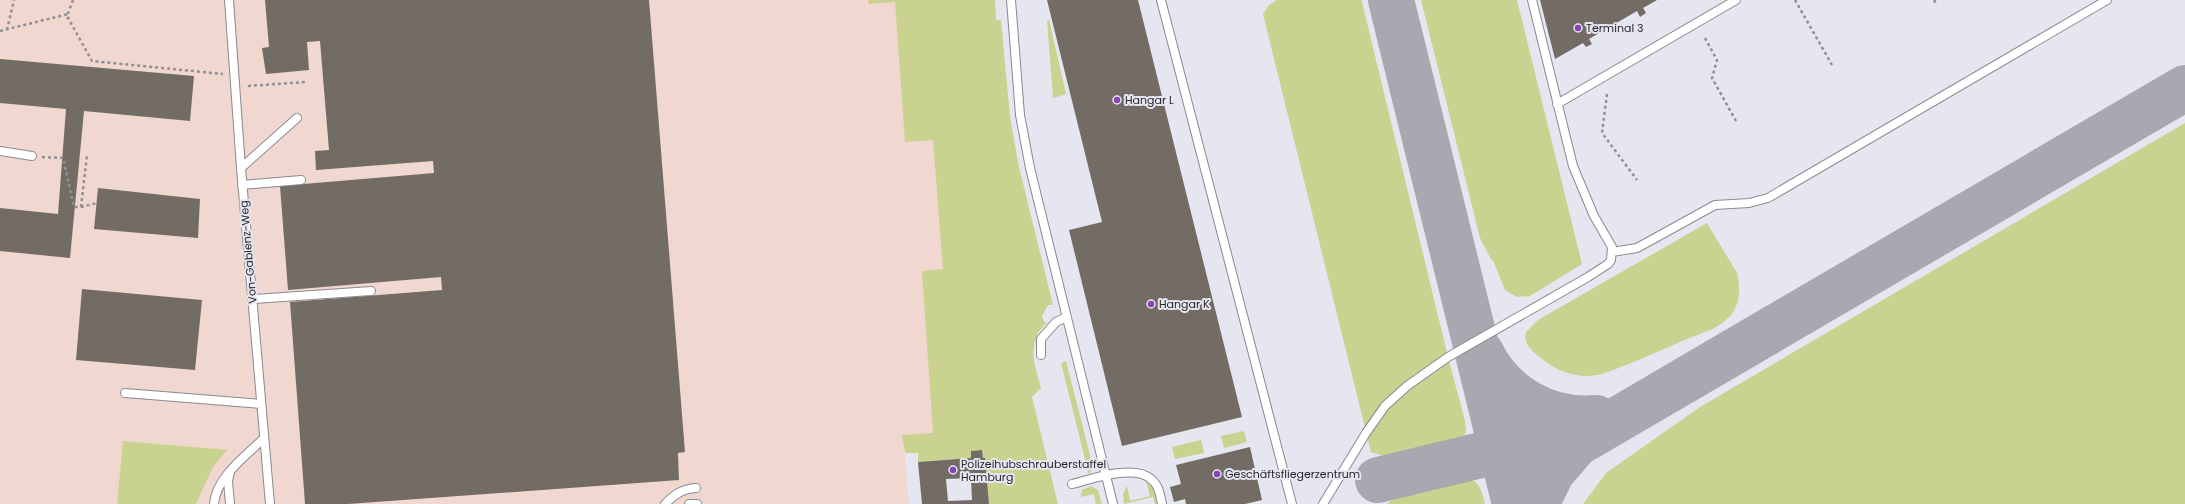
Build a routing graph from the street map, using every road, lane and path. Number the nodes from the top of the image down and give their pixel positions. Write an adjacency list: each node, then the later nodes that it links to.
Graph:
1 (14, 0): 13 (path)
2 (73, 0): 12 (path)
3 (229, 0): 17 (lane, Von-Gablenz-Weg)
4 (1010, 0): 36 (lane)
5 (1161, 0): 53 (lane)
6 (1532, 0): 21 (lane)
7 (1736, 0): 21 (lane)
8 (1795, 0): 16 (path)
9 (1934, 0): 11 (path)
10 (2107, 0): 33 (lane)
11 (1937, 5)
12 (68, 14): 13 (path); 17 (path)
13 (7, 30): 14 (path)
14 (0, 31)
15 (1705, 38): 23 (path)
16 (1832, 65)
17 (234, 76): 27 (lane, Von-Gablenz-Weg)
18 (247, 79): 19 (path)
19 (305, 82)
20 (1607, 94): 29 (path)
21 (1557, 104): 33 (lane)
22 (296, 118): 27 (lane)
23 (1736, 121)
24 (0, 151): 26 (lane)
25 (87, 155): 32 (path)
26 (32, 156): 32 (path)
27 (241, 168): 30 (lane, Von-Gablenz-Weg)
28 (301, 180): 30 (lane)
29 (1637, 180)
30 (242, 185): 35 (lane, Von-Gablenz-Weg)
31 (97, 203): 32 (path)
32 (81, 207)
33 (1612, 252): 54 (lane)
34 (371, 291): 35 (lane)
35 (253, 299): 39 (lane, Von-Gablenz-Weg)
36 (1067, 317): 37 (lane); 42 (lane)
37 (1041, 355)
38 (125, 393): 39 (lane)
39 (261, 404): 40 (lane, Von-Gablenz-Weg)
40 (264, 438): 41 (lane); 47 (lane, Von-Gablenz-Weg)
41 (230, 471): 45 (lane); 46 (lane)
42 (1106, 476): 43 (lane); 51 (lane); 52 (lane)
43 (1072, 484)
44 (696, 488): 48 (lane)
45 (214, 504)
46 (230, 504)
47 (270, 504)
48 (665, 504)
49 (689, 504): 50 (lane)
50 (697, 504)
51 (1113, 504)
52 (1162, 504)
53 (1292, 504)
54 (1323, 504)

